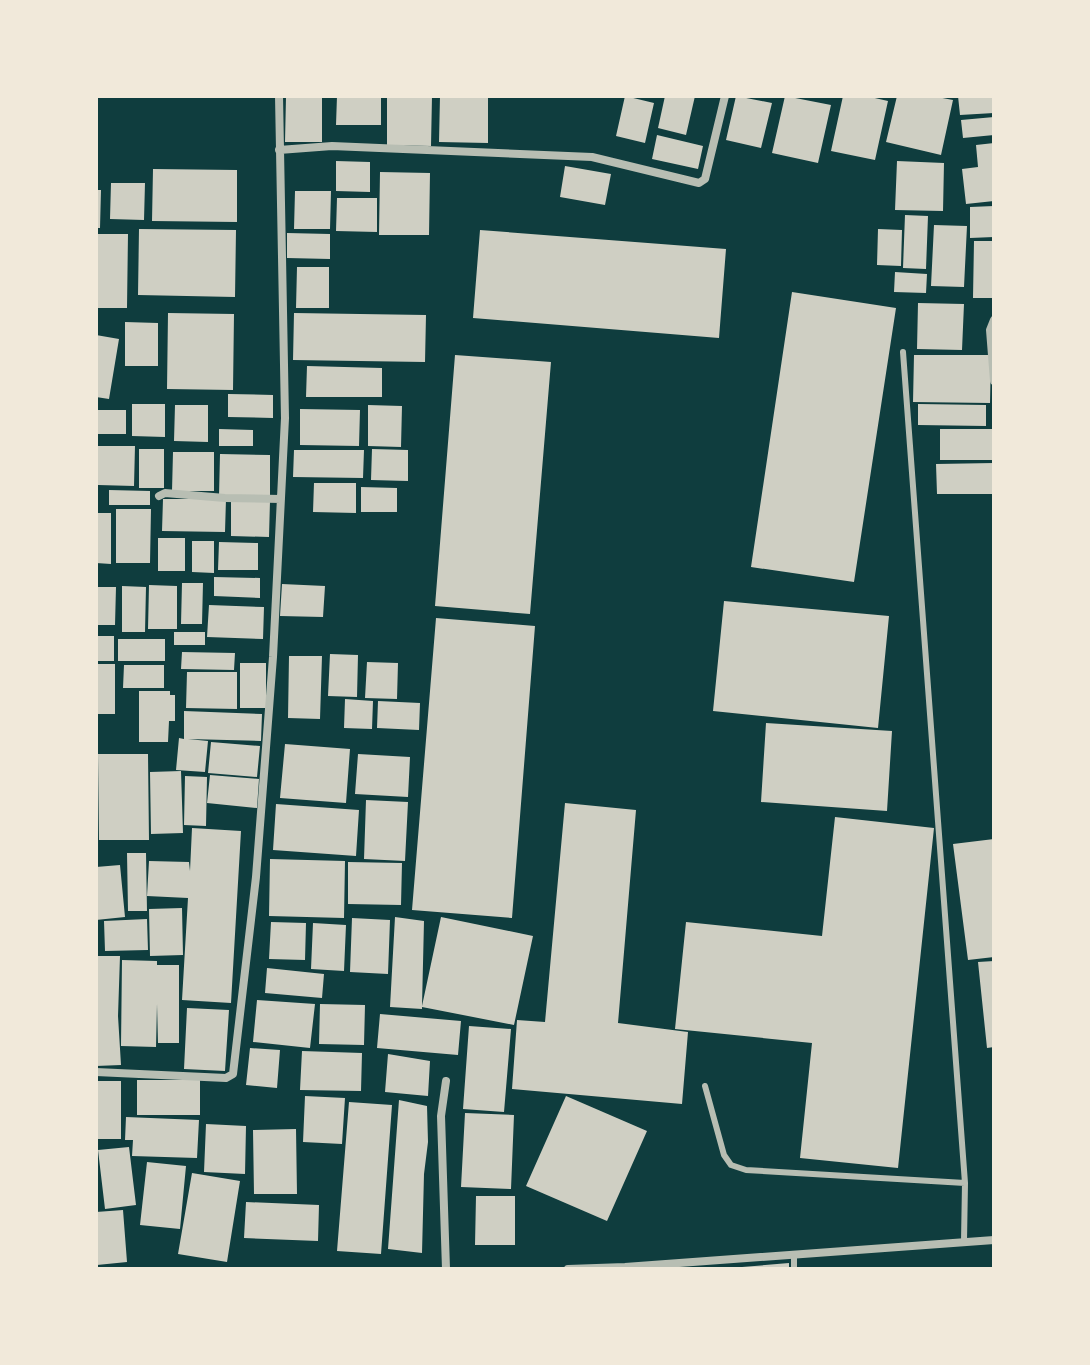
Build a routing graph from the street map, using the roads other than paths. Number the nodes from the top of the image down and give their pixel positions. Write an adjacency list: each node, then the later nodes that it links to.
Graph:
1 (279, 96): 3 (street)
2 (725, 96): 3 (street)
3 (279, 150): 8 (street)
4 (994, 320): 6 (street)
5 (903, 352): 12 (lane)
6 (994, 381)
7 (159, 496): 8 (street)
8 (281, 499): 9 (street)
9 (96, 1072)
10 (446, 1081): 16 (street)
11 (705, 1086): 12 (lane)
12 (965, 1183): 14 (lane)
13 (994, 1240): 14 (street)
14 (964, 1241): 15 (street)
15 (794, 1254): 17 (street); 18 (lane)
16 (446, 1269)
17 (568, 1269)
18 (794, 1269)

